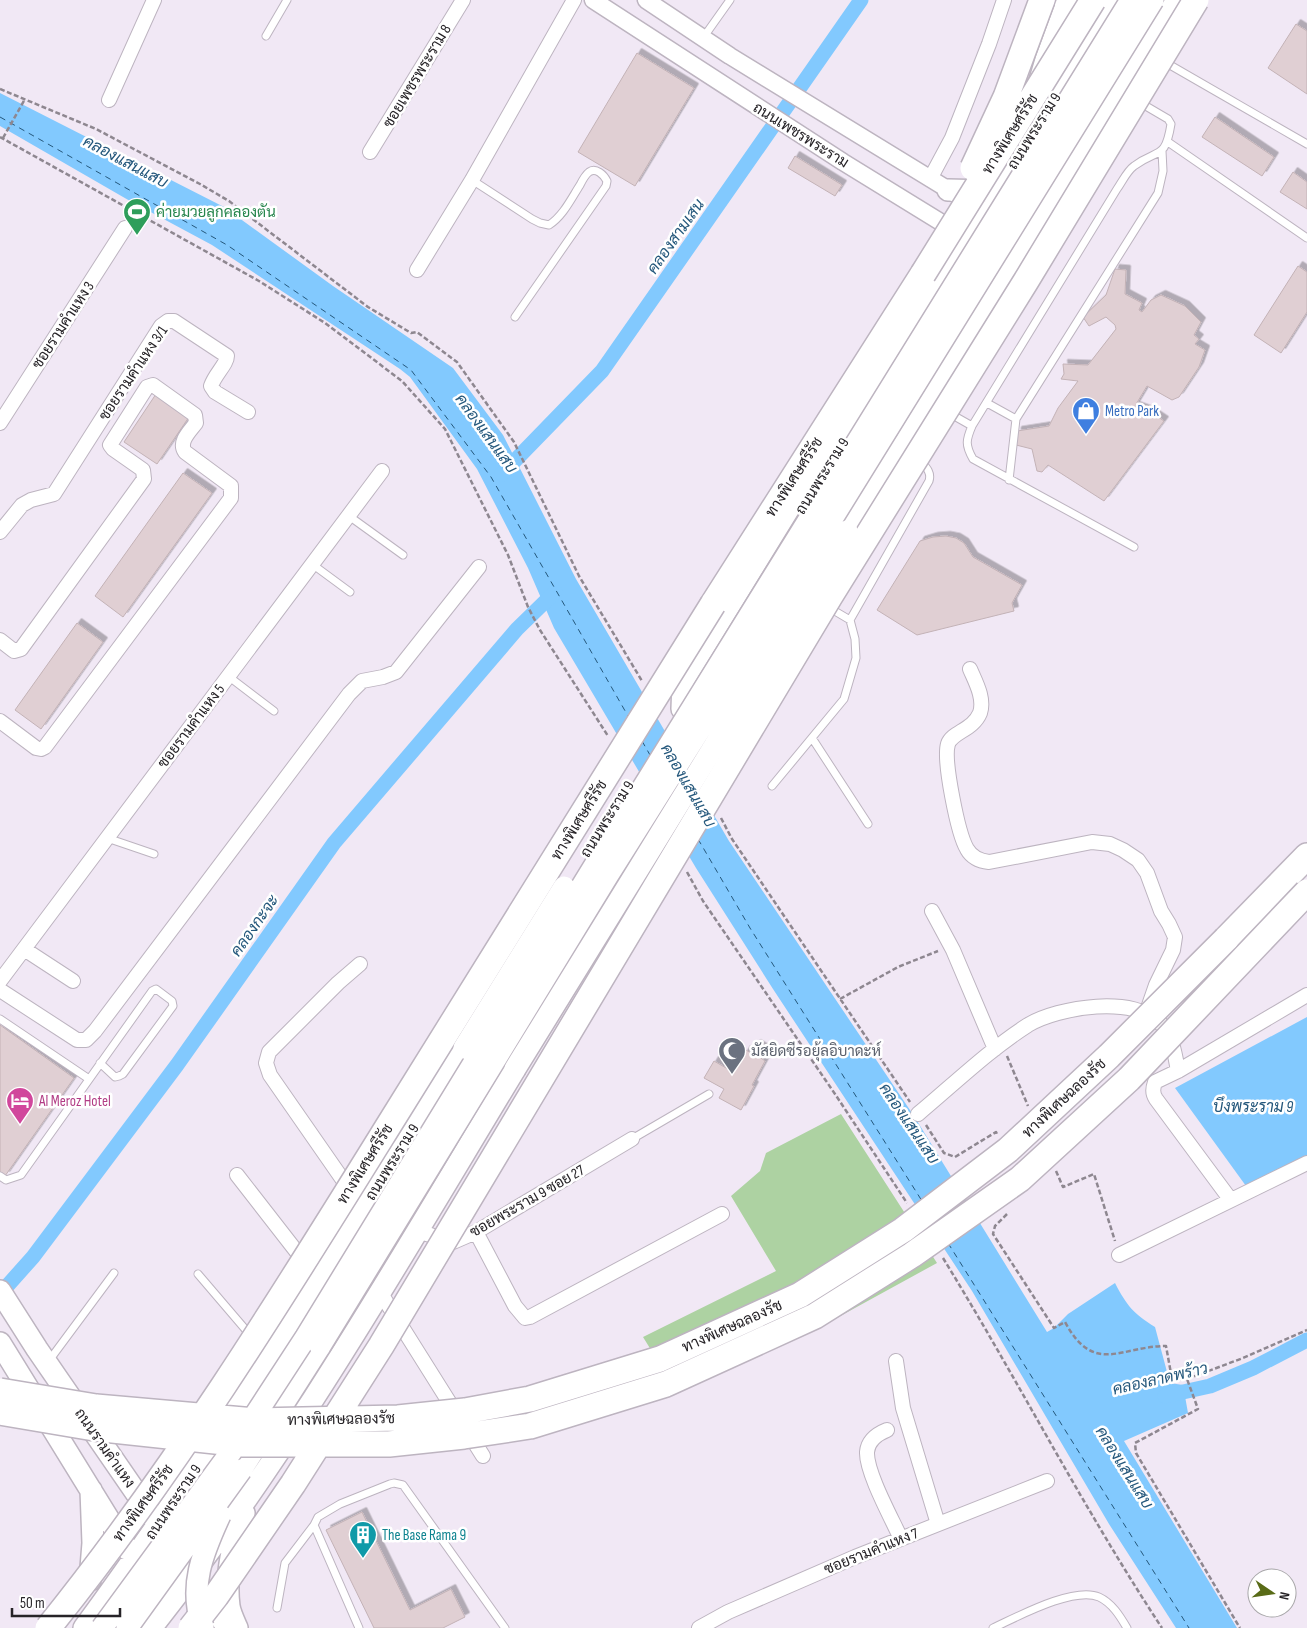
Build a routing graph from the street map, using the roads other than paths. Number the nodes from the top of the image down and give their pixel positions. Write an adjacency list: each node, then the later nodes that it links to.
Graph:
1 (154, 0): 22 (street)
2 (287, 0): 18 (lane)
3 (463, 0): 26 (street, ซอยเพชรพระราม 8)
4 (574, 0): 29 (street)
5 (593, 0): 17 (street, ถนนเพชรพระราม)
6 (730, 0): 19 (lane)
7 (1004, 0): 28 (street)
8 (1042, 0): 39 (highway, bridge)
9 (1070, 0): 27 (highway)
10 (1093, 0): 39 (highway, ทางพิเศษศรีรัช, bridge)
11 (1115, 0): 27 (main road, ถนนพระราม 9)
12 (1131, 0): 128 (main road, ถนนพระราม 9, bridge)
13 (1153, 0): 112 (main road, ถนนพระราม 9, bridge)
14 (1177, 0): 20 (main road)
15 (1196, 0): 131 (highway, bridge)
16 (650, 1): 17 (street); 19 (street, ถนนเพชรพระราม)
17 (636, 28): 36 (street, ถนนเพชรพระราม)
18 (266, 36)
19 (703, 38): 28 (street, ถนนเพชรพระราม)
20 (1145, 51): 21 (main road); 24 (lane)
21 (1121, 91): 23 (lane); 34 (main road)
22 (108, 100)
23 (1168, 142): 25 (lane); 35 (lane)
24 (1307, 144)
25 (1162, 151): 42 (lane); 44 (lane)
26 (370, 152)
27 (1020, 155): 31 (main road, ถนนพระราม 9)
28 (930, 179): 30 (street, ถนนเพชรพระราม)
29 (472, 180): 38 (street); 40 (lane)
30 (948, 190): 31 (main road); 32 (street, ถนนเพชรพระราม)
31 (998, 190): 32 (main road, ถนนพระราม 9)
32 (985, 211): 34 (street, ถนนเพชรพระราม); 36 (main road, ถนนพระราม 9)
33 (125, 228): 45 (street, ซอยรามคำแหง 3)
34 (1030, 238): 37 (main road)
35 (1307, 238)
36 (968, 239): 37 (street, ถนนเพชรพระราม); 47 (main road, ถนนพระราม 9)
37 (1012, 265): 41 (main road)
38 (418, 270)
39 (923, 274): 125 (highway, ทางพิเศษศรีรัช, bridge)
40 (515, 317)
41 (929, 402): 46 (lane); 48 (main road)
42 (987, 403): 44 (lane); 46 (lane)
43 (248, 412): 53 (street, ซอยรามคำแหง 3/1)
44 (1016, 419): 51 (lane)
45 (0, 423)
46 (972, 426): 51 (lane)
47 (851, 429): 59 (main road); 93 (main road, ถนนพระราม 9, bridge)
48 (906, 441): 49 (main road); 60 (lane)
49 (892, 459): 59 (main road); 95 (main road, bridge)
50 (382, 471): 52 (street, ซอยรามคำแหง 5)
51 (1009, 480): 54 (lane)
52 (349, 516): 55 (lane); 56 (street, ซอยรามคำแหง 5)
53 (0, 532)
54 (1134, 548)
55 (403, 556)
56 (312, 564): 58 (lane); 63 (street, ซอยรามคำแหง 5)
57 (479, 567): 78 (street)
58 (350, 592)
59 (824, 604): 60 (lane)
60 (850, 620): 66 (lane)
61 (0, 640): 65 (street)
62 (970, 669): 80 (street)
63 (228, 676): 64 (lane); 69 (street, ซอยรามคำแหง 5)
64 (274, 711)
65 (0, 721)
66 (812, 738): 67 (lane); 68 (lane)
67 (772, 786)
68 (868, 824)
69 (107, 838): 70 (lane); 74 (street, ซอยรามคำแหง 5)
70 (154, 854)
71 (1307, 856): 107 (highway, ทางพิเศษฉลองรัช, bridge)
72 (1307, 892): 108 (highway, ทางพิเศษฉลองรัช, bridge)
73 (932, 911): 82 (street)
74 (24, 949): 76 (street, ซอยรามคำแหง 5); 77 (street)
75 (360, 964): 93 (street)
76 (0, 981)
77 (73, 982)
78 (0, 990)
79 (1307, 995): 84 (street)
80 (1146, 1014): 82 (street); 84 (street)
81 (0, 1019): 85 (lane)
82 (995, 1049): 87 (street)
83 (100, 1064): 83 (lane); 85 (lane)
84 (1178, 1071): 92 (street)
85 (88, 1079): 91 (lane)
86 (709, 1094): 88 (lane)
87 (918, 1114)
88 (632, 1139): 96 (street, ซอยพระราม 9 ซอย 27)
89 (1307, 1163): 92 (street)
90 (237, 1175): 100 (street)
91 (0, 1176)
92 (1230, 1199): 97 (street)
93 (362, 1209): 100 (main road, ถนนพระราม 9)
94 (722, 1214): 96 (street)
95 (417, 1231): 96 (street, ซอยพระราม 9 ซอย 27); 102 (main road)
96 (476, 1232)
97 (1119, 1255)
98 (114, 1273): 105 (lane)
99 (198, 1274): 104 (lane)
100 (318, 1279): 104 (main road, ถนนพระราม 9)
101 (0, 1291): 105 (main road, ถนนรามคำแหง)
102 (380, 1292): 110 (street); 116 (main road)
103 (0, 1343): 115 (main road, ถนนรามคำแหง)
104 (262, 1350): 113 (main road, ถนนพระราม 9)
105 (42, 1357): 111 (main road, ถนนรามคำแหง)
106 (896, 1361): 117 (street)
107 (0, 1391)
108 (0, 1412)
109 (887, 1430): 120 (street)
110 (483, 1456)
111 (119, 1468): 113 (main road); 118 (main road, ถนนรามคำแหง)
112 (241, 1470): 129 (main road, ถนนพระราม 9, bridge); 132 (main road, bridge)
113 (189, 1478): 118 (main road, ถนนพระราม 9)
114 (1047, 1481): 117 (street, ซอยรามคำแหง 7)
115 (91, 1490): 121 (main road, ถนนรามคำแหง); 126 (main road)
116 (253, 1492): 122 (main road); 134 (main road)
117 (938, 1524): 120 (street, ซอยรามคำแหง 7)
118 (158, 1525): 121 (main road, ถนนพระราม 9); 122 (main road, ถนนรามคำแหง)
119 (314, 1525): 123 (lane); 135 (lane); 136 (lane)
120 (901, 1539): 137 (street, ซอยรามคำแหง 7)
121 (134, 1560): 124 (main road, ถนนรามคำแหง); 127 (main road, ถนนพระราม 9)
122 (190, 1575): 124 (main road); 133 (main road, ถนนรามคำแหง)
123 (277, 1608)
124 (170, 1620): 130 (main road)
125 (48, 1628)
126 (76, 1628)
127 (84, 1628)
128 (102, 1628)
129 (127, 1628)
130 (151, 1628)
131 (191, 1628)
132 (203, 1628)
133 (228, 1628)
134 (237, 1628)
135 (359, 1628)
136 (505, 1628)
137 (699, 1628)
138 (993, 1628): 139 (lane)
139 (1127, 1628)

